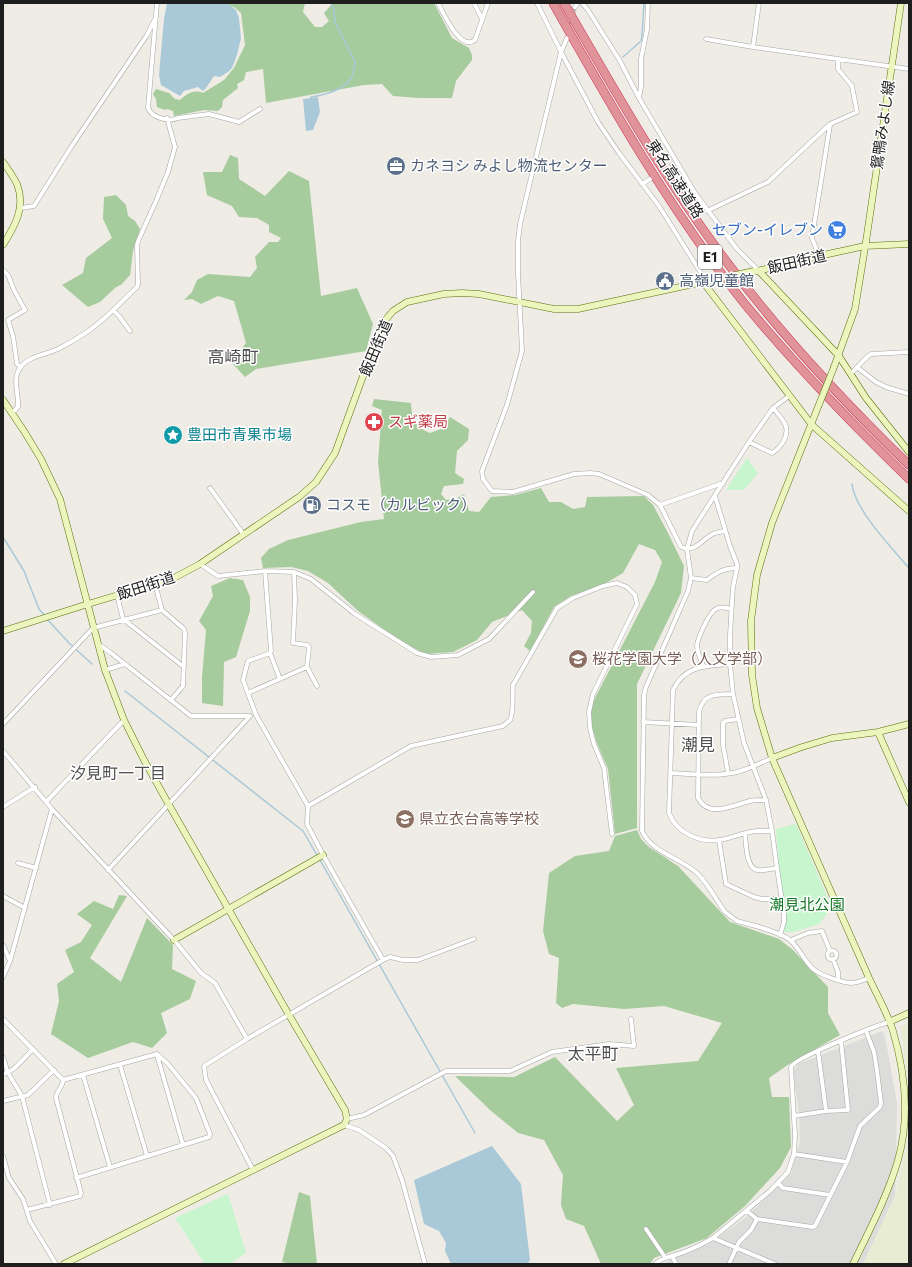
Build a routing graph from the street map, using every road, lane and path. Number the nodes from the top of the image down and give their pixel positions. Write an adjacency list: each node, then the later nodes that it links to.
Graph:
1 (157, 3): 12 (street)
2 (438, 3): 13 (street)
3 (474, 3): 13 (street)
4 (488, 3): 13 (street)
5 (537, 3): 17 (street)
6 (553, 3): 56 (highway, 東名高速道路 / E1)
7 (564, 3): 55 (highway, 東名高速道路 / E1)
8 (582, 3): 21 (street)
9 (648, 3): 21 (street)
10 (759, 3): 16 (street)
11 (901, 3): 19 (street, 鴛鴨みよし線)
12 (156, 17): 23 (street); 30 (street)
13 (482, 19)
14 (567, 38): 17 (street)
15 (706, 39): 16 (street)
16 (753, 47): 18 (street)
17 (561, 52): 29 (street); 39 (street)
18 (838, 58): 19 (street); 24 (street)
19 (892, 66): 20 (street); 34 (street, 鴛鴨みよし線)
20 (909, 69)
21 (639, 98): 26 (street)
22 (260, 109): 23 (street)
23 (167, 118): 40 (street)
24 (830, 124): 31 (street); 35 (street)
25 (3, 162): 30 (street)
26 (676, 163): 27 (street); 31 (street)
27 (671, 165)
28 (650, 179): 29 (street)
29 (642, 184): 38 (street)
30 (21, 208): 33 (street)
31 (707, 210): 37 (street)
32 (909, 244): 34 (street, 飯田街道)
33 (3, 245)
34 (865, 246): 35 (street, 飯田街道); 43 (street, 鴛鴨みよし線)
35 (819, 256): 37 (street, 飯田街道)
36 (3, 270): 44 (street)
37 (757, 271): 38 (street, 飯田街道, bridge); 43 (street)
38 (703, 282): 39 (street, 飯田街道); 48 (street)
39 (519, 303): 60 (street); 63 (street, 飯田街道)
40 (113, 310): 41 (street); 44 (street)
41 (130, 331)
42 (909, 352): 45 (street)
43 (839, 356): 46 (street); 52 (street, 鴛鴨みよし線, bridge)
44 (21, 367): 51 (street)
45 (858, 368): 46 (street); 47 (street)
46 (851, 373): 54 (street)
47 (909, 394)
48 (789, 396): 50 (street); 52 (street)
49 (3, 400): 51 (street)
50 (773, 408): 53 (street); 53 (street)
51 (12, 413): 73 (street)
52 (812, 425): 61 (street); 103 (street, 鴛鴨みよし線)
53 (749, 442): 57 (street)
54 (909, 452)
55 (909, 465)
56 (909, 479)
57 (722, 484): 59 (street); 60 (street)
58 (210, 488): 63 (street)
59 (715, 496): 62 (street); 64 (street)
60 (660, 505): 64 (street)
61 (909, 511)
62 (725, 532): 64 (street); 66 (street)
63 (244, 535): 65 (street, 飯田街道)
64 (687, 549): 69 (street)
65 (200, 564): 67 (street); 70 (street, 飯田街道)
66 (737, 568): 69 (street); 74 (street)
67 (265, 571): 68 (street); 80 (street)
68 (294, 572): 71 (street); 85 (street)
69 (691, 578): 96 (street)
70 (155, 584): 72 (street, 飯田街道); 75 (street)
71 (533, 592)
72 (117, 595): 73 (street, 飯田街道); 76 (street)
73 (88, 604): 77 (street); 78 (street, 飯田街道)
74 (731, 609): 82 (street); 83 (street)
75 (162, 610): 76 (street); 84 (street)
76 (123, 619): 77 (street); 84 (street)
77 (93, 628): 79 (street); 98 (street)
78 (3, 631)
79 (98, 644): 81 (street); 86 (street)
80 (270, 653): 87 (street); 89 (street)
81 (125, 664): 86 (street); 91 (street)
82 (730, 664): 83 (street); 90 (street)
83 (703, 666): 97 (street)
84 (184, 667): 91 (street)
85 (307, 667): 87 (street); 88 (street)
86 (105, 670): 95 (street)
87 (280, 679): 89 (street)
88 (317, 686)
89 (248, 693): 92 (street)
90 (733, 694): 94 (street); 100 (street)
91 (171, 700): 93 (street)
92 (256, 715): 93 (street); 113 (street)
93 (250, 716): 112 (street)
94 (738, 719): 104 (street); 106 (street)
95 (124, 720): 110 (street); 112 (street)
96 (643, 722): 97 (street); 129 (street)
97 (673, 723): 100 (street); 105 (street)
98 (3, 724)
99 (909, 724): 101 (street)
100 (700, 725): 107 (street)
101 (878, 732): 103 (street); 111 (street)
102 (3, 751): 108 (street)
103 (772, 758): 104 (street); 138 (street, 鴛鴨みよし線)
104 (753, 766): 106 (street); 109 (street)
105 (671, 773): 107 (street); 119 (street)
106 (728, 773): 107 (street)
107 (699, 774): 109 (street)
108 (35, 787): 110 (street); 114 (street)
109 (766, 800): 116 (street)
110 (46, 802): 115 (street)
111 (909, 802)
112 (169, 805): 124 (street); 128 (street)
113 (308, 806): 117 (street); 120 (street)
114 (3, 807)
115 (52, 809): 122 (street); 124 (street)
116 (772, 831): 118 (street); 123 (street)
117 (612, 834)
118 (745, 834): 119 (street); 123 (street)
119 (719, 840): 126 (street)
120 (323, 855): 128 (street); 134 (street)
121 (18, 863): 122 (street)
122 (36, 868): 127 (street)
123 (776, 868): 126 (street)
124 (108, 870): 131 (street)
125 (3, 896): 127 (street)
126 (781, 899): 129 (street)
127 (25, 908): 135 (street)
128 (229, 908): 131 (street); 141 (street)
129 (780, 935): 132 (street)
130 (474, 939): 134 (street)
131 (174, 940): 146 (street)
132 (791, 940): 139 (street); 139 (street)
133 (3, 945): 135 (street)
134 (383, 960): 141 (street)
135 (10, 962): 136 (street)
136 (5, 968): 137 (street)
137 (3, 977)
138 (869, 978): 139 (street); 144 (street, 鴛鴨みよし線)
139 (838, 980)
140 (909, 1013): 144 (street)
141 (289, 1015): 146 (street); 161 (street)
142 (3, 1019): 148 (street)
143 (631, 1019): 161 (street)
144 (889, 1022): 145 (street); 189 (street, 鴛鴨みよし線)
145 (866, 1031): 147 (street); 167 (street)
146 (247, 1039): 169 (street)
147 (841, 1041): 149 (street); 159 (street)
148 (33, 1049): 153 (street); 154 (street)
149 (818, 1051): 159 (street); 160 (street)
150 (157, 1054): 152 (street); 163 (street); 163 (street)
151 (3, 1057): 154 (street)
152 (120, 1065): 155 (street); 166 (street)
153 (54, 1070): 156 (street); 157 (street)
154 (5, 1073): 157 (street)
155 (83, 1076): 156 (street); 168 (street)
156 (64, 1080): 170 (street)
157 (22, 1096): 158 (street); 173 (street)
158 (3, 1101)
159 (826, 1111): 160 (street)
160 (794, 1116): 164 (street)
161 (347, 1119): 162 (street)
162 (344, 1125): 169 (street); 184 (street)
163 (183, 1145): 166 (street)
164 (794, 1154): 167 (street); 171 (street)
165 (3, 1156): 174 (street)
166 (147, 1156): 168 (street)
167 (847, 1162): 172 (street)
168 (110, 1167): 170 (street)
169 (253, 1170): 183 (street)
170 (76, 1178): 173 (street)
171 (778, 1183): 172 (street); 175 (street)
172 (830, 1195): 176 (street)
173 (50, 1205): 174 (street)
174 (27, 1210): 182 (street)
175 (747, 1211): 176 (street); 178 (street)
176 (757, 1219): 179 (street)
177 (646, 1229): 181 (street)
178 (713, 1238): 179 (street); 180 (street)
179 (736, 1248): 187 (street); 188 (street)
180 (672, 1256): 181 (street); 186 (street)
181 (665, 1257): 185 (street)
182 (56, 1264)
183 (64, 1264)
184 (425, 1264)
185 (655, 1264)
186 (676, 1264)
187 (729, 1264)
188 (775, 1264)
189 (854, 1264)

